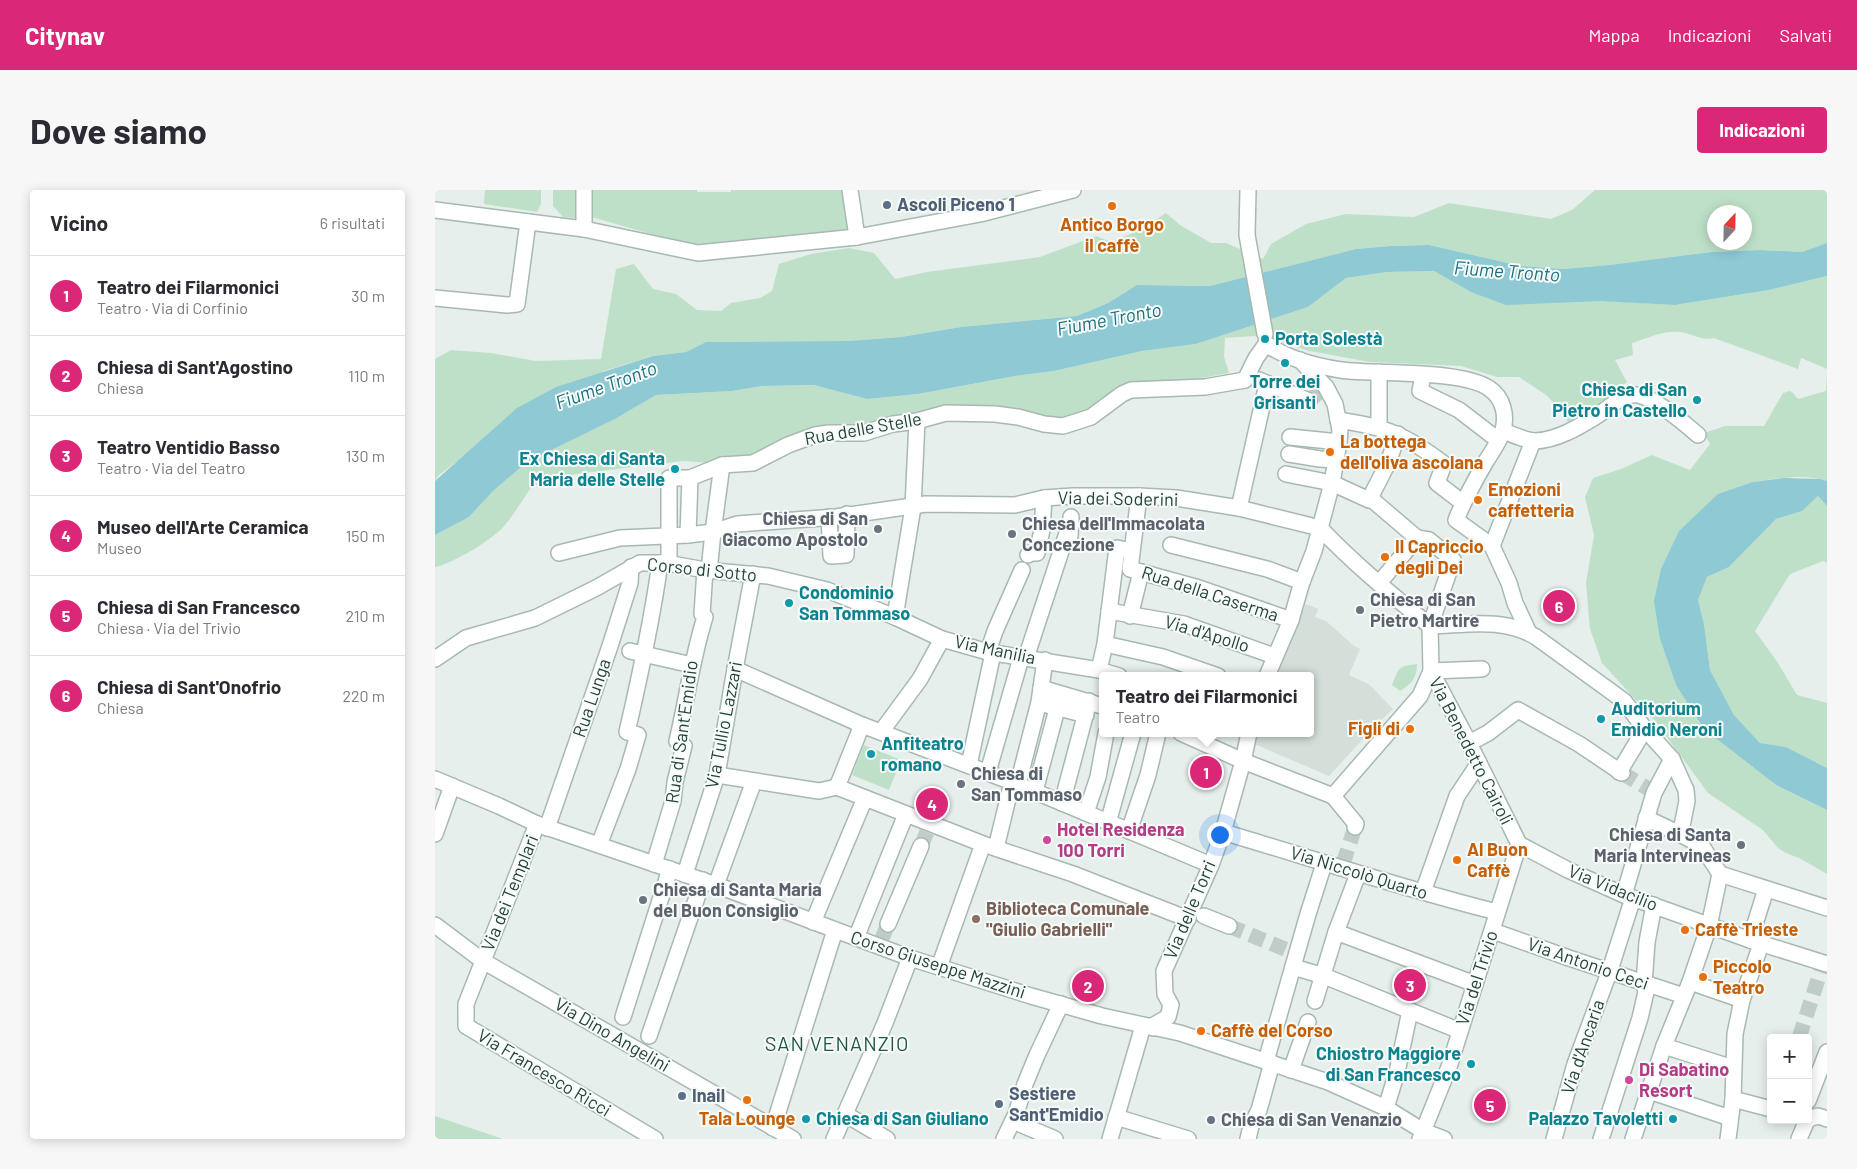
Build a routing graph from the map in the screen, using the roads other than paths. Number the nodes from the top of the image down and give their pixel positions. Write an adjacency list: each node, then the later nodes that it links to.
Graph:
1 (584, 190): 7 (street)
2 (850, 190): 8 (street)
3 (1073, 190): 8 (street)
4 (1248, 190): 10 (street)
5 (435, 210): 6 (street)
6 (528, 222): 7 (street); 9 (street)
7 (584, 229): 8 (street)
8 (857, 237)
9 (435, 298)
10 (1265, 339): 11 (street); 14 (street)
11 (1300, 360): 12 (street); 17 (street)
12 (1379, 372): 13 (street); 19 (street)
13 (1423, 375): 21 (street); 21 (street)
14 (1245, 380): 15 (street); 18 (street, Rua delle Stelle)
15 (1267, 384): 16 (street); 37 (street)
16 (1309, 401)
17 (1338, 420): 19 (street); 25 (street)
18 (917, 421): 28 (street, Rua delle Stelle); 36 (street)
19 (1379, 427): 20 (street)
20 (1398, 434): 34 (street); 35 (street)
21 (1501, 435): 24 (street); 35 (street)
22 (1698, 435): 24 (street)
23 (1290, 437): 25 (street)
24 (1533, 441): 49 (street)
25 (1339, 442): 27 (street)
26 (1289, 454): 27 (street)
27 (1336, 460): 31 (street)
28 (722, 465): 30 (street, Rua delle Stelle); 43 (street, Rua di Sant'Emidio)
29 (1286, 474): 31 (street)
30 (689, 478): 44 (street, Rua delle Stelle); 45 (street)
31 (1332, 483): 34 (street); 41 (street)
32 (1139, 496): 33 (street, Via dei Soderini); 37 (street, Via dei Soderini); 50 (street)
33 (1044, 498): 36 (street, Via dei Soderini); 42 (street)
34 (1370, 498): 47 (street)
35 (1463, 503): 49 (street)
36 (913, 507): 38 (street, Via dei Soderini); 64 (street)
37 (1239, 508): 41 (street, Via dei Soderini)
38 (847, 514): 40 (street, Via dei Soderini); 40 (street)
39 (1071, 516): 46 (street)
40 (829, 517): 43 (street, Via dei Soderini)
41 (1321, 528): 59 (street); 60 (street)
42 (1042, 530): 46 (street); 52 (street)
43 (713, 532): 45 (street, Via dei Soderini); 55 (street, Rua di Sant'Emidio)
44 (669, 534): 45 (street, Via dei Soderini); 51 (street, Via dei Soderini); 53 (street, Rua delle Stelle)
45 (688, 535)
46 (1066, 536): 74 (street)
47 (1417, 538): 60 (street); 67 (street)
48 (1171, 545): 59 (street)
49 (1492, 546): 61 (street)
50 (1132, 551): 57 (street); 62 (street)
51 (559, 553)
52 (1031, 554)
53 (664, 563): 54 (street, Corso di Sotto); 55 (street, Corso di Sotto); 71 (street, Rua delle Stelle)
54 (631, 567): 75 (street, Corso di Sotto); 116 (street, Rua Lunga)
55 (707, 570): 58 (street, Corso di Sotto); 77 (street, Rua di Sant'Emidio)
56 (1022, 570): 72 (street)
57 (1135, 571): 63 (street); 65 (street, Rua della Caserma)
58 (753, 574): 64 (street, Corso di Sotto); 78 (street, Via Tullio Lazzari)
59 (1302, 582): 65 (street)
60 (1379, 583): 67 (street)
61 (1515, 604): 66 (street); 68 (street)
62 (1109, 611): 63 (street, Via d'Apollo); 70 (street)
63 (1130, 616): 73 (street, Via d'Apollo)
64 (895, 617): 69 (street, Via Manilia)
65 (1291, 620): 73 (street)
66 (1502, 623): 67 (street); 68 (street)
67 (1430, 626): 81 (street, Via Benedetto Cairoli)
68 (1529, 633): 89 (street)
69 (942, 639): 72 (street, Via Manilia); 90 (street)
70 (1105, 644): 80 (street); 83 (street)
71 (638, 652): 77 (street); 123 (street, Rua delle Stelle)
72 (991, 652): 74 (street, Via Manilia); 100 (street)
73 (1274, 656): 84 (street)
74 (1023, 658): 76 (street, Via Manilia); 101 (street)
75 (435, 659)
76 (1045, 660): 80 (street, Via Manilia); 85 (street)
77 (692, 666): 126 (street, Rua di Sant'Emidio)
78 (735, 669): 88 (street); 102 (street, Via Tullio Lazzari)
79 (1482, 669): 81 (street)
80 (1099, 670): 82 (street, Via Manilia)
81 (1431, 671): 96 (street, Via Benedetto Cairoli); 109 (street)
82 (1106, 672)
83 (1206, 672)
84 (1268, 672)
85 (1040, 695): 86 (street); 87 (street); 105 (street)
86 (1092, 708): 87 (street); 111 (street)
87 (1057, 709): 108 (street)
88 (862, 725): 90 (street); 107 (street)
89 (1645, 729): 96 (street); 97 (street)
90 (881, 732): 100 (street)
91 (1105, 737): 112 (street)
92 (1132, 737): 115 (street)
93 (1157, 737): 118 (street)
94 (1190, 737): 98 (street)
95 (1248, 737): 98 (street, Via delle Torri)
96 (1469, 743): 99 (street, Via Benedetto Cairoli)
97 (1672, 759): 114 (street, Via d'Ancaria); 121 (street)
98 (1243, 761): 109 (street); 119 (street, Via delle Torri)
99 (1479, 763): 122 (street, Via Benedetto Cairoli); 135 (street)
100 (969, 764): 101 (street)
101 (988, 772): 105 (street)
102 (717, 775): 104 (street); 130 (street, Via Tullio Lazzari)
103 (435, 779): 106 (street, Corso Giuseppe Mazzini)
104 (754, 781): 107 (street); 133 (street)
105 (1015, 783): 108 (street); 125 (street)
106 (452, 786): 116 (street, Corso Giuseppe Mazzini); 120 (street)
107 (837, 787): 110 (street)
108 (1035, 791): 111 (street)
109 (1333, 796): 117 (street)
110 (865, 798): 113 (street); 141 (street)
111 (1062, 803): 112 (street)
112 (1086, 813): 115 (street)
113 (907, 814): 125 (street); 149 (street)
114 (1646, 818): 121 (street); 136 (street, Via d'Ancaria)
115 (1108, 823): 118 (street)
116 (542, 826): 123 (street, Corso Giuseppe Mazzini); 152 (street, Via dei Templari)
117 (1356, 826)
118 (1129, 832): 128 (street)
119 (1223, 832): 127 (street, Via Niccolò Quarto); 128 (street, Via delle Torri)
120 (435, 834)
121 (1682, 836): 132 (street)
122 (1519, 844): 136 (street, Via Vidacilio); 139 (street, Via del Trivio)
123 (599, 846): 126 (street, Corso Giuseppe Mazzini)
124 (921, 846): 142 (street)
125 (989, 846): 140 (street); 154 (street)
126 (655, 864): 129 (street, Corso Giuseppe Mazzini)
127 (1324, 864): 131 (street, Via Niccolò Quarto); 155 (street)
128 (1211, 865): 140 (street, Via delle Torri)
129 (670, 869): 130 (street, Corso Giuseppe Mazzini); 165 (street)
130 (685, 874): 133 (street, Corso Giuseppe Mazzini)
131 (1358, 874): 135 (street, Via Niccolò Quarto); 148 (street)
132 (1720, 874): 134 (street); 145 (street)
133 (709, 883): 141 (street, Corso Giuseppe Mazzini); 169 (street)
134 (1766, 889): 138 (street); 150 (street)
135 (1423, 892): 139 (street, Via Niccolò Quarto)
136 (1628, 897): 137 (street, Via Vidacilio); 156 (street, Via d'Ancaria)
137 (1654, 905): 145 (street, Via Vidacilio); 159 (street)
138 (1827, 908)
139 (1497, 912): 147 (street, Via del Trivio)
140 (1194, 914): 144 (street); 167 (street, Via delle Torri)
141 (813, 922): 146 (street, Corso Giuseppe Mazzini)
142 (889, 924)
143 (435, 925): 152 (street, Via Dino Angelini)
144 (1229, 926)
145 (1709, 926): 150 (street, Via Vidacilio); 160 (street)
146 (835, 930): 149 (street, Corso Giuseppe Mazzini); 187 (street)
147 (1493, 931): 156 (street, Via Antonio Ceci); 158 (street, Via del Trivio)
148 (1336, 932): 157 (street); 158 (street)
149 (856, 938): 151 (street, Corso Giuseppe Mazzini)
150 (1755, 942): 153 (street, Via Vidacilio); 161 (street)
151 (910, 958): 154 (street, Corso Giuseppe Mazzini); 180 (street)
152 (483, 961): 187 (street, Via Dino Angelini); 190 (street, Via Francesco Ricci)
153 (1824, 965)
154 (939, 967): 163 (street, Corso Giuseppe Mazzini)
155 (1293, 967): 157 (street); 172 (street)
156 (1610, 970): 159 (street, Via Antonio Ceci); 200 (street, Via d'Ancaria)
157 (1324, 976): 162 (street); 164 (street)
158 (1475, 984): 168 (street, Via del Trivio)
159 (1644, 984): 160 (street, Via Antonio Ceci); 201 (street)
160 (1687, 989): 161 (street, Via Antonio Ceci); 170 (street)
161 (1742, 1000): 173 (street)
162 (1315, 1001)
163 (1061, 1004): 167 (street, Corso Giuseppe Mazzini); 185 (street)
164 (1410, 1011): 168 (street); 178 (street)
165 (623, 1017)
166 (1308, 1022): 174 (street)
167 (1148, 1027): 172 (street, Corso Giuseppe Mazzini); 181 (street)
168 (1460, 1031): 188 (street, Via del Trivio)
169 (649, 1036)
170 (1664, 1046): 173 (street); 175 (street)
171 (1827, 1052): 176 (street)
172 (1269, 1062): 174 (street, Corso Giuseppe Mazzini); 198 (street)
173 (1733, 1068): 177 (street)
174 (1291, 1070): 178 (street, Corso Giuseppe Mazzini)
175 (1649, 1091): 183 (street); 202 (street)
176 (1812, 1091)
177 (1733, 1099): 179 (street); 183 (street)
178 (1386, 1108): 188 (street, Corso Giuseppe Mazzini)
179 (1767, 1108)
180 (845, 1114): 192 (street); 193 (street)
181 (1116, 1117): 196 (street); 197 (street)
182 (1812, 1117): 184 (street)
183 (1730, 1118): 189 (street)
184 (1827, 1119)
185 (1013, 1121): 194 (street); 195 (street)
186 (1806, 1124): 203 (street)
187 (773, 1128): 191 (street, Via Dino Angelini)
188 (1422, 1135): 199 (street, Corso Giuseppe Mazzini)
189 (1732, 1138)
190 (655, 1139)
191 (793, 1139)
192 (834, 1139)
193 (887, 1139)
194 (1004, 1139)
195 (1055, 1139)
196 (1110, 1139)
197 (1187, 1139)
198 (1248, 1139)
199 (1444, 1139)
200 (1554, 1139)
201 (1601, 1139)
202 (1633, 1139)
203 (1799, 1139)

